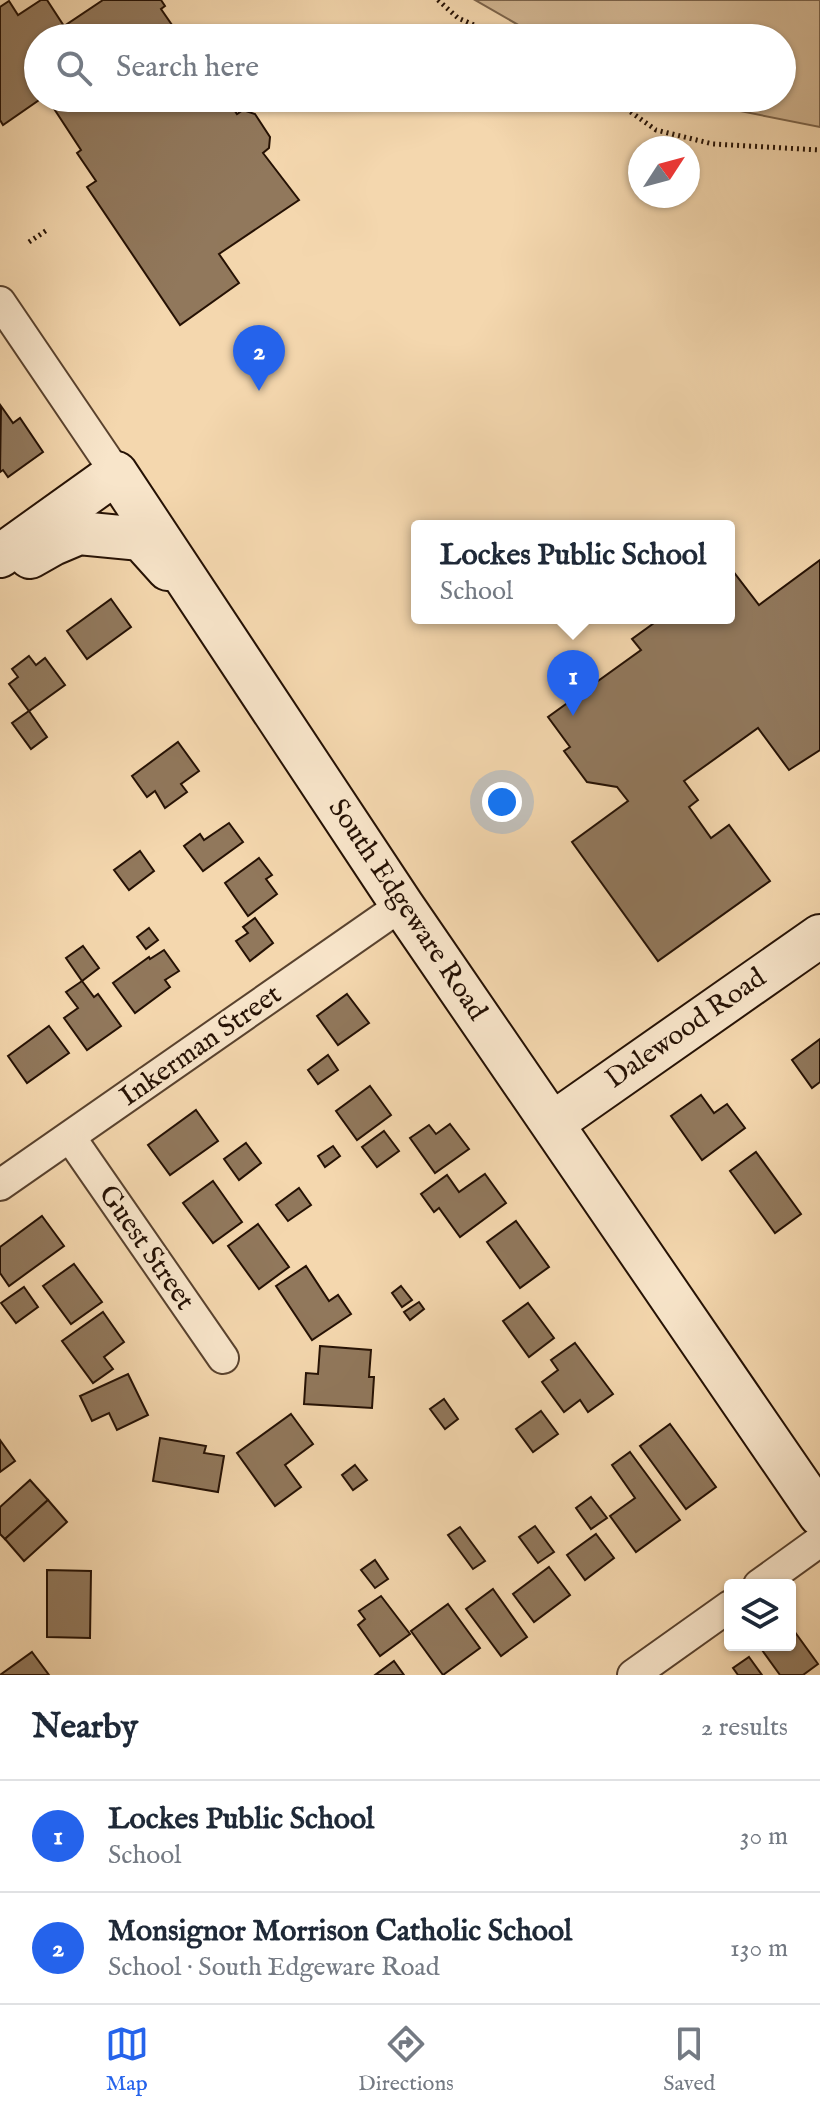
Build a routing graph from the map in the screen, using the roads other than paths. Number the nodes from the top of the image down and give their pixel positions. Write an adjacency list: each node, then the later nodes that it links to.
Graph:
1 (0, 302): 2 (street, South Edgeware Road)
2 (116, 473): 3 (street); 5 (street, South Edgeware Road)
3 (0, 556)
4 (0, 573): 5 (street)
5 (209, 615): 6 (street, South Edgeware Road)
6 (402, 905): 8 (street, South Edgeware Road); 9 (street, Inkerman Street)
7 (820, 936): 8 (street, Dalewood Road)
8 (553, 1123): 12 (street, South Edgeware Road)
9 (70, 1137): 10 (street, Inkerman Street); 11 (street, Guest Street)
10 (0, 1185)
11 (223, 1358)
12 (820, 1515)
13 (820, 1541): 14 (street)
14 (767, 1579)
15 (724, 1610): 16 (street)
16 (633, 1675)

